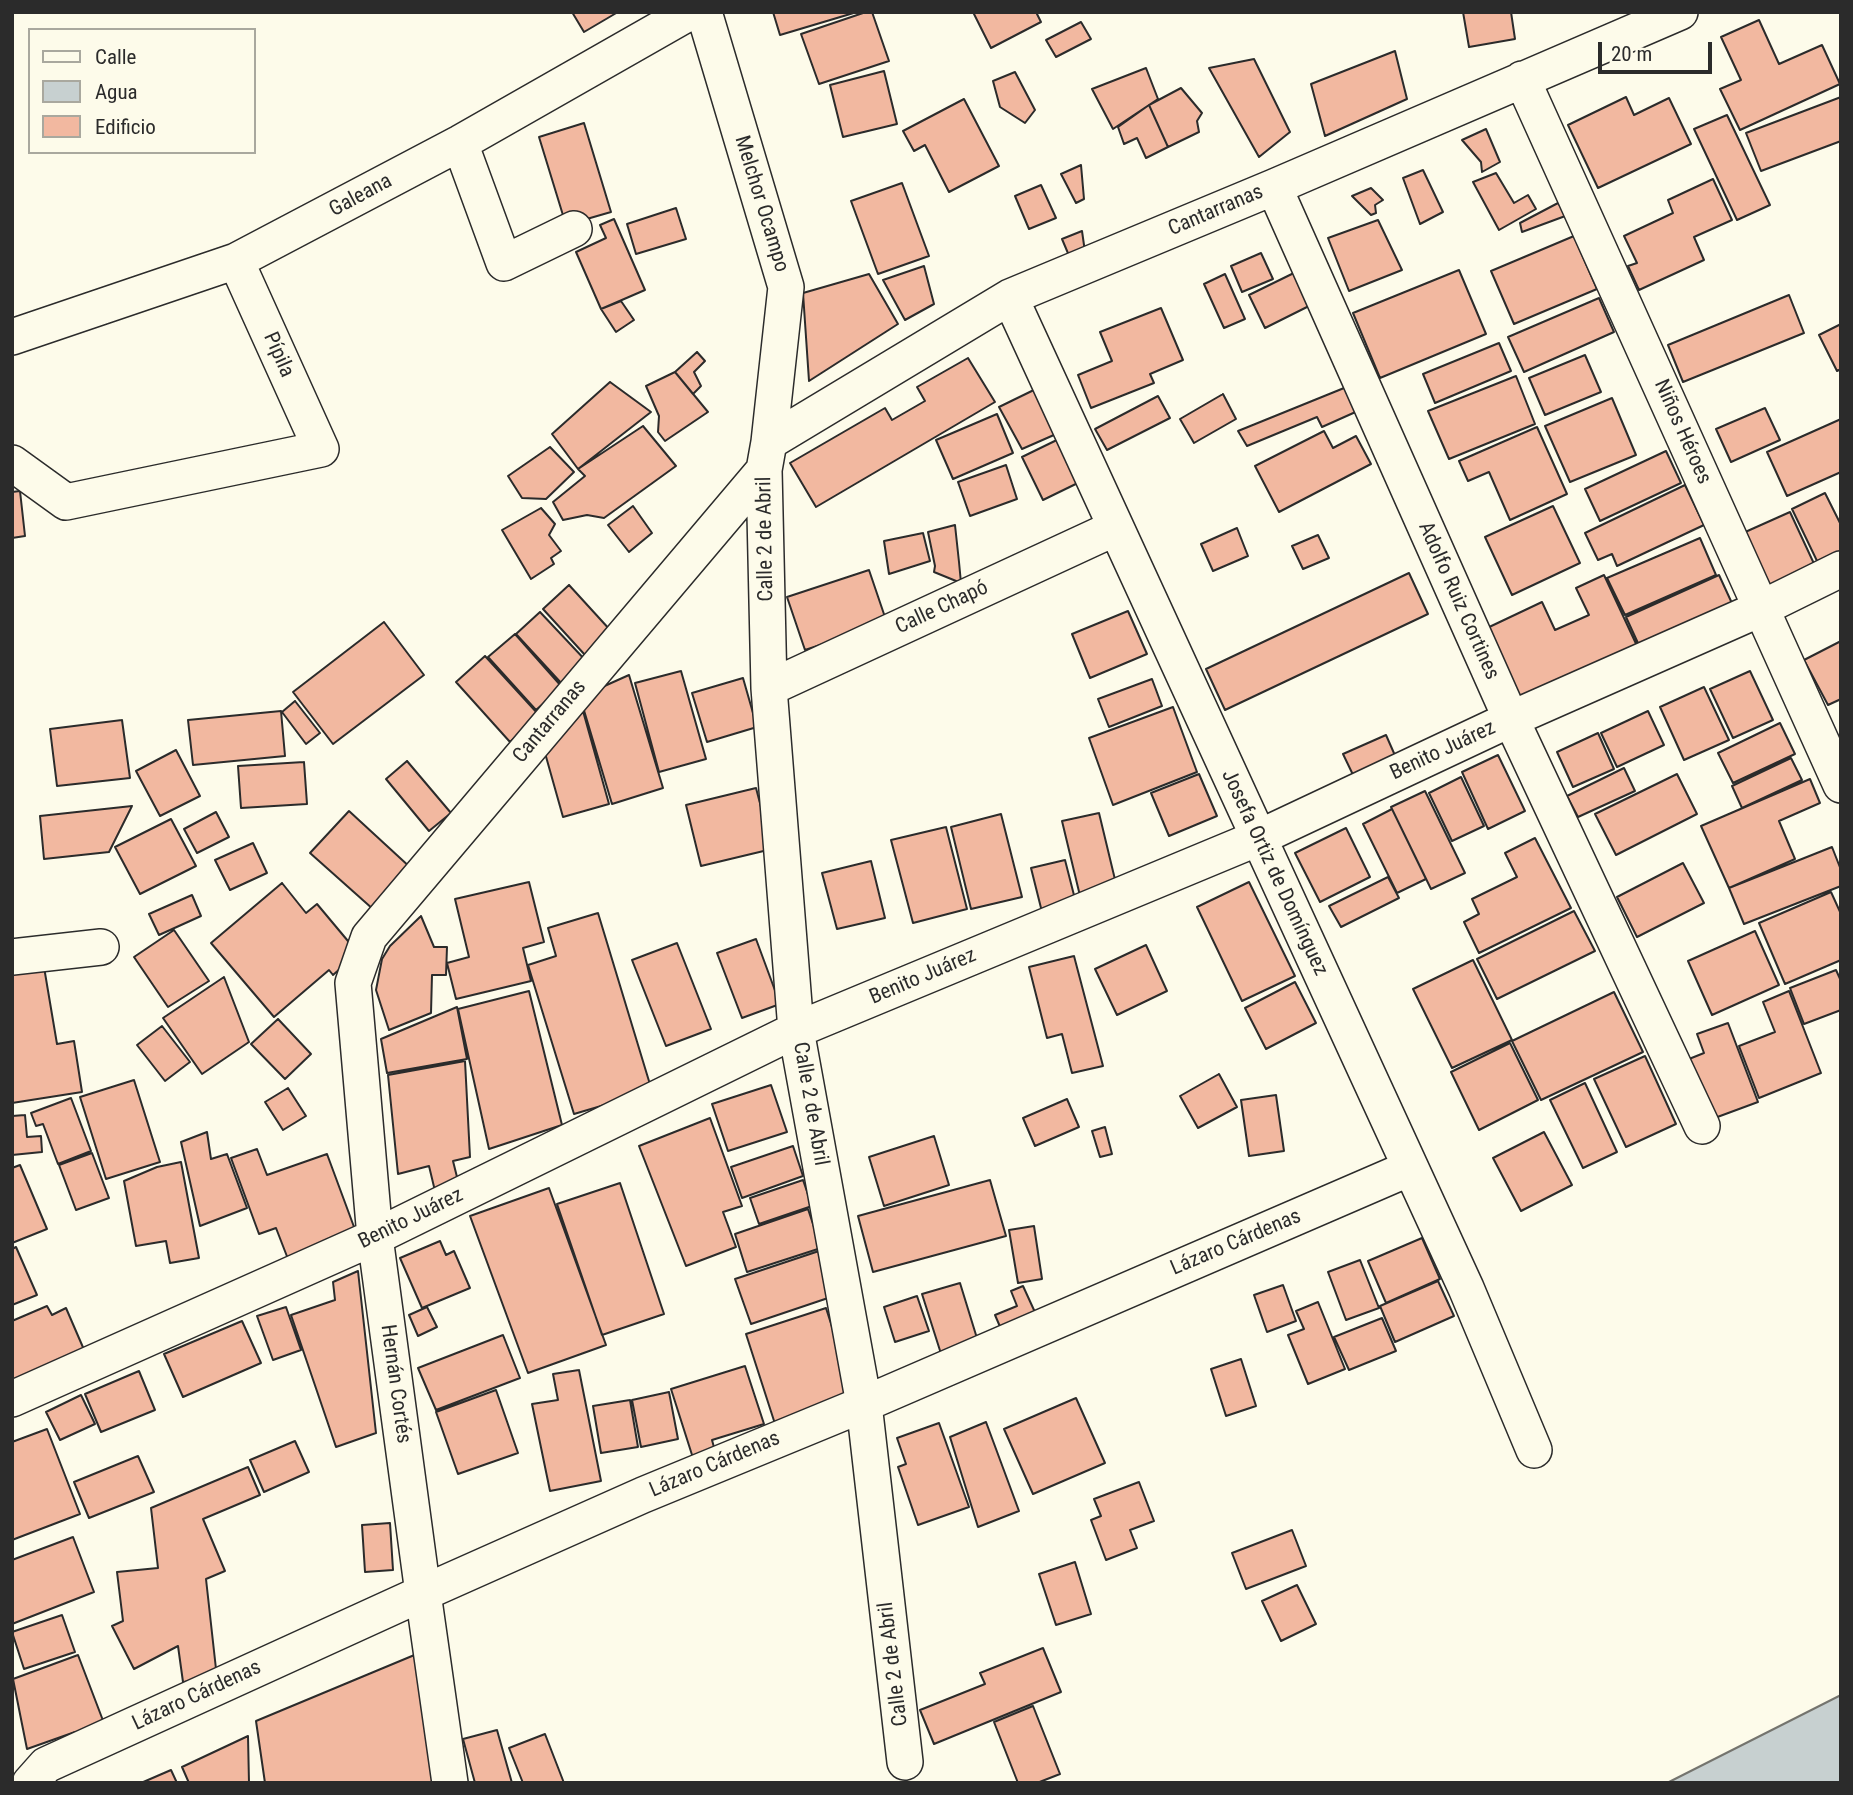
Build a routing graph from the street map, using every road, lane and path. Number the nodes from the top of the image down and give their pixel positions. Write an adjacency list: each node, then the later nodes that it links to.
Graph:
1 (691, 12): 5 (street, Galeana)
2 (704, 12): 11 (street, Melchor Ocampo)
3 (1680, 12): 4 (street, Cantarranas)
4 (1522, 79): 6 (street, Cantarranas); 15 (street, Niños Héroes)
5 (460, 143): 7 (street); 8 (street, Galeana)
6 (1274, 187): 9 (street, Cantarranas); 17 (street, Adolfo Ruiz Cortines)
7 (574, 229)
8 (236, 261): 10 (street, Galeana); 12 (street, Pípila)
9 (1010, 297): 11 (street, Cantarranas); 13 (street, Josefa Ortiz de Domínguez)
10 (12, 337)
11 (767, 456): 16 (street, Calle 2 de Abril); 22 (street, Cantarranas)
12 (12, 463)
13 (1115, 528): 16 (street, Calle Chapó); 19 (street, Josefa Ortiz de Domínguez)
14 (1841, 569): 15 (street, Benito Juárez)
15 (1762, 608): 17 (street, Benito Juárez); 18 (street, Niños Héroes)
16 (769, 688): 23 (street, Calle 2 de Abril)
17 (1511, 719): 19 (street, Benito Juárez); 24 (street, Adolfo Ruiz Cortines)
18 (1841, 785)
19 (1258, 838): 23 (street, Benito Juárez); 25 (street, Josefa Ortiz de Domínguez)
20 (101, 947): 21 (street)
21 (12, 957)
22 (354, 983): 26 (street, Hernán Cortés)
23 (796, 1030): 26 (street, Benito Juárez); 28 (street, Calle 2 de Abril)
24 (1702, 1126)
25 (1410, 1168): 28 (street, Lázaro Cárdenas); 29 (street, Josefa Ortiz de Domínguez)
26 (376, 1237): 27 (street, Benito Juárez); 30 (street, Hernán Cortés)
27 (12, 1399)
28 (864, 1404): 30 (street, Lázaro Cárdenas); 31 (street, Calle 2 de Abril)
29 (1534, 1450)
30 (422, 1593): 32 (street, Lázaro Cárdenas); 33 (street, Hernán Cortés)
31 (905, 1762)
32 (30, 1783)
33 (450, 1783)

